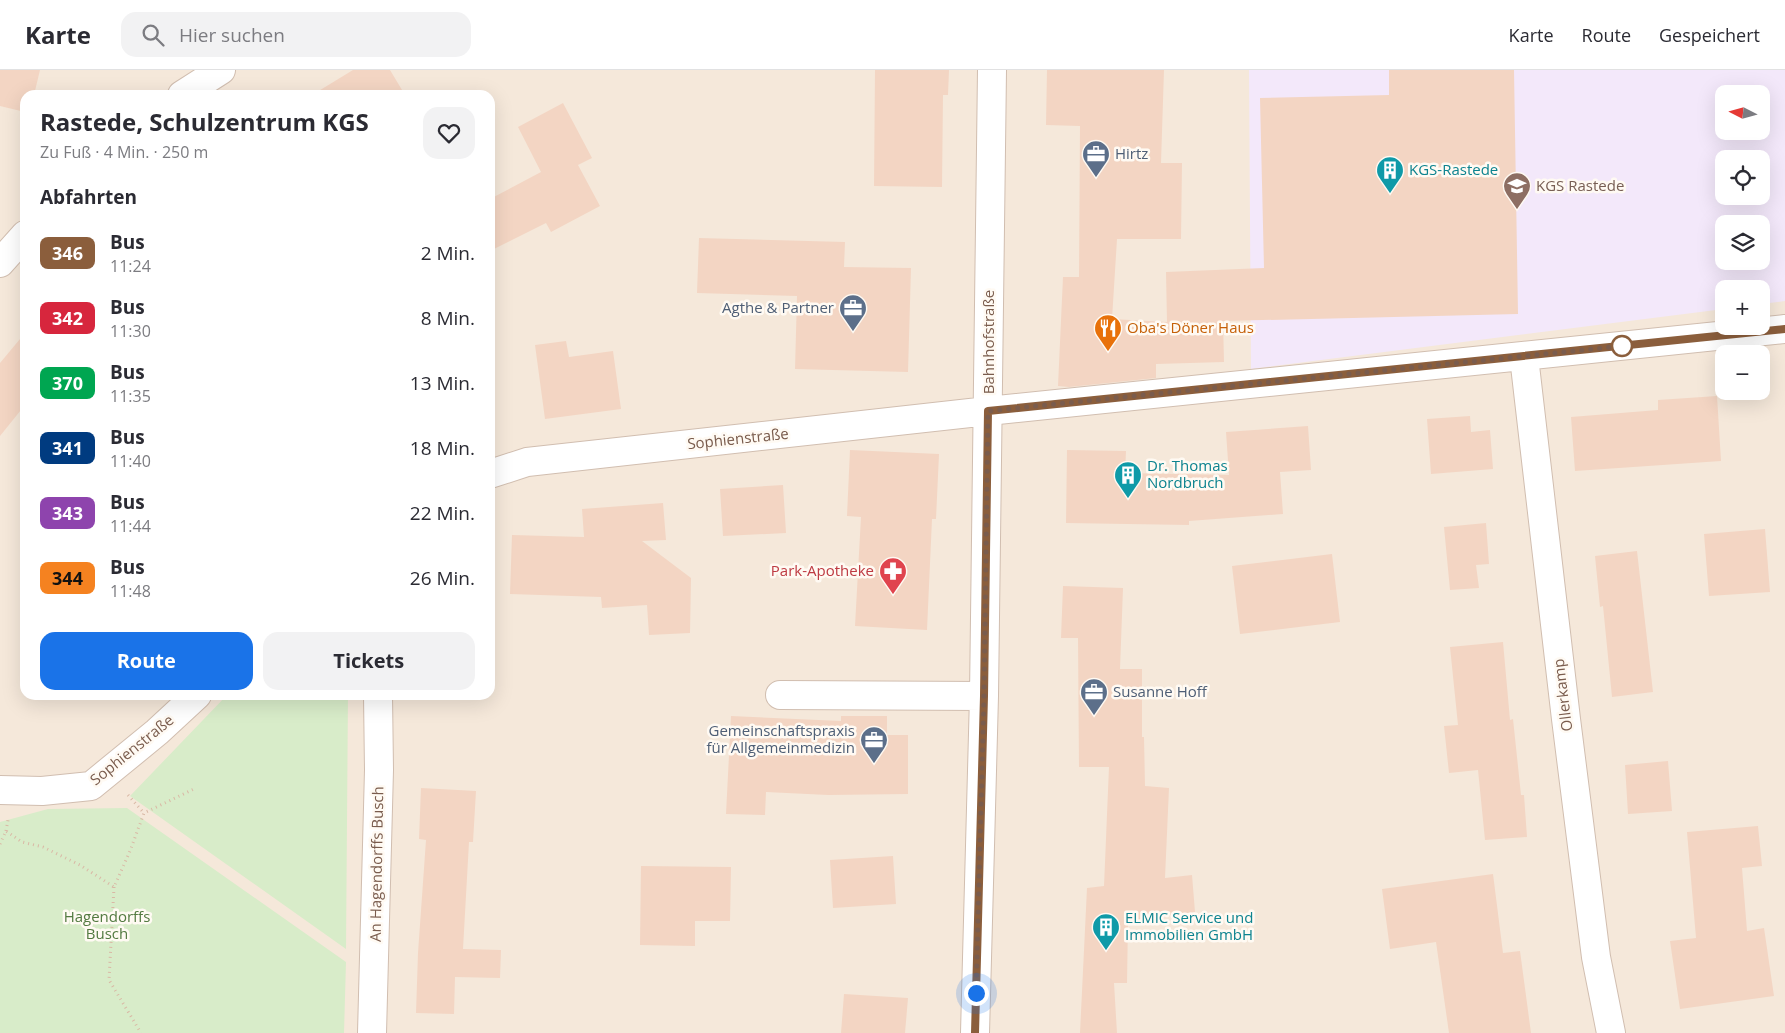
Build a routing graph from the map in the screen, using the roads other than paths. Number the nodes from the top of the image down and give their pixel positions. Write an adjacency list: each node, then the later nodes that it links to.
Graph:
1 (221, 70): 3 (street)
2 (992, 70): 8 (street, Bahnhofstraße)
3 (190, 90)
4 (20, 241): 5 (street)
5 (0, 263)
6 (1785, 329): 7 (street, Sophienstraße)
7 (1524, 357): 8 (street, Sophienstraße); 17 (street, Ollerkamp)
8 (988, 411): 9 (street, Sophienstraße); 11 (street, Bahnhofstraße)
9 (495, 472)
10 (780, 695): 11 (street)
11 (984, 696): 16 (street, Bahnhofstraße)
12 (192, 700): 14 (street, Sophienstraße)
13 (378, 700): 15 (street, An Hagendorffs Busch)
14 (0, 790)
15 (372, 1033)
16 (975, 1033)
17 (1611, 1033)

